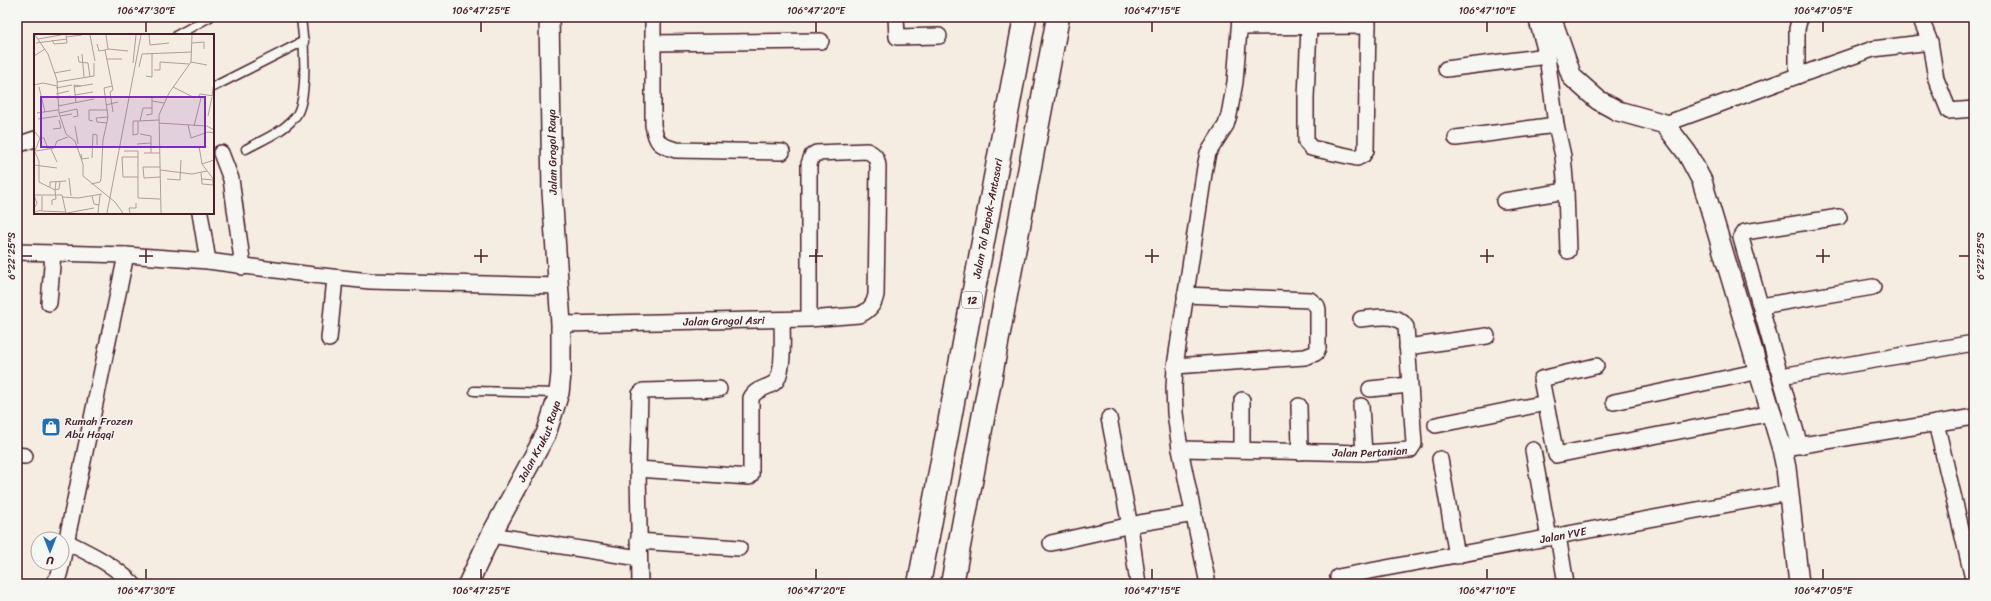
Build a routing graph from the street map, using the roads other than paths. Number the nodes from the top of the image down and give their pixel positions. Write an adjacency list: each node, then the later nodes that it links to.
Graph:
1 (210, 17): 15 (lane)
2 (301, 17): 17 (lane)
3 (549, 17): 45 (street, Jalan Grogol Raya)
4 (653, 17): 20 (street)
5 (896, 17): 16 (street)
6 (1026, 17): 103 (highway, Jalan Tol Depok–Antasari / 12)
7 (1058, 17): 104 (highway)
8 (1536, 17): 21 (street)
9 (1551, 17): 26 (street)
10 (1800, 17): 23 (street)
11 (1920, 17): 19 (street)
12 (1240, 22): 14 (street); 47 (street)
13 (1368, 22): 14 (street); 14 (street)
14 (1309, 26)
15 (179, 34)
16 (939, 36)
17 (304, 41): 24 (lane); 31 (lane)
18 (821, 41): 20 (street)
19 (1930, 42): 23 (street); 25 (street)
20 (653, 43): 32 (street)
21 (1547, 56): 22 (street); 27 (street)
22 (1446, 68)
23 (1797, 76): 26 (street)
24 (214, 86)
25 (1974, 109)
26 (1665, 124): 60 (street)
27 (1556, 126): 28 (street); 34 (street)
28 (1456, 138)
29 (34, 139): 30 (street)
30 (17, 146)
31 (246, 149)
32 (782, 152)
33 (221, 153): 43 (street)
34 (1566, 191): 35 (street); 38 (street)
35 (1504, 201)
36 (200, 214): 42 (street)
37 (1839, 217): 49 (street)
38 (1568, 251)
39 (17, 252): 40 (street)
40 (53, 253): 41 (street); 48 (street)
41 (126, 255): 42 (street); 89 (street)
42 (208, 261): 43 (street)
43 (243, 267): 44 (street)
44 (335, 278): 45 (street); 55 (street)
45 (558, 286): 53 (street, Jalan Krukut Raya)
46 (1873, 288): 49 (street)
47 (1185, 295): 58 (street); 58 (street)
48 (49, 303)
49 (1761, 306): 61 (street)
50 (809, 319): 50 (street, Jalan Grogol Asri); 52 (street, Jalan Grogol Asri)
51 (1362, 319): 57 (street, Jalan Pertanian)
52 (782, 320): 53 (street, Jalan Grogol Asri); 85 (street)
53 (561, 324): 66 (street, Jalan Krukut Raya)
54 (1487, 336): 57 (street)
55 (329, 339)
56 (1974, 343): 61 (street)
57 (1407, 347): 62 (street, Jalan Pertanian)
58 (1175, 366): 78 (street)
59 (1596, 366): 69 (street)
60 (1760, 371): 68 (street); 72 (street)
61 (1781, 376): 77 (street)
62 (1409, 384): 64 (street); 83 (street, Jalan Pertanian)
63 (719, 389): 85 (street)
64 (1370, 389)
65 (474, 391): 66 (lane)
66 (550, 393): 90 (street, Jalan Krukut Raya)
67 (1242, 400): 79 (street)
68 (1614, 402)
69 (1546, 403): 72 (street); 76 (street)
70 (1299, 406): 82 (street)
71 (1361, 406): 83 (street)
72 (1772, 413): 81 (street)
73 (1974, 417): 75 (street)
74 (1109, 418): 88 (street)
75 (1936, 423): 77 (street); 99 (street)
76 (1436, 425)
77 (1800, 446): 81 (street)
78 (1180, 449): 79 (street, Jalan Pertanian); 87 (street)
79 (1242, 450): 82 (street, Jalan Pertanian)
80 (1533, 450): 91 (street)
81 (1782, 450): 86 (street)
82 (1300, 452): 83 (street, Jalan Pertanian)
83 (1364, 453)
84 (1440, 459): 96 (street)
85 (638, 469): 92 (street)
86 (1788, 493): 91 (street, Jalan YVE); 108 (street)
87 (1194, 514): 88 (street); 106 (street)
88 (1130, 526): 93 (street); 105 (street)
89 (69, 531)
90 (491, 535): 97 (street); 101 (street, Jalan Krukut Raya)
91 (1553, 537): 96 (street, Jalan YVE); 107 (street)
92 (638, 541): 95 (street); 97 (street)
93 (1051, 543)
94 (70, 544): 100 (street)
95 (739, 548)
96 (1457, 556): 98 (street, Jalan YVE)
97 (639, 558): 102 (street)
98 (1338, 577)
99 (1974, 583)
100 (133, 584)
101 (468, 584)
102 (640, 584)
103 (919, 584)
104 (952, 584)
105 (1138, 584)
106 (1208, 584)
107 (1566, 584)
108 (1799, 584)

